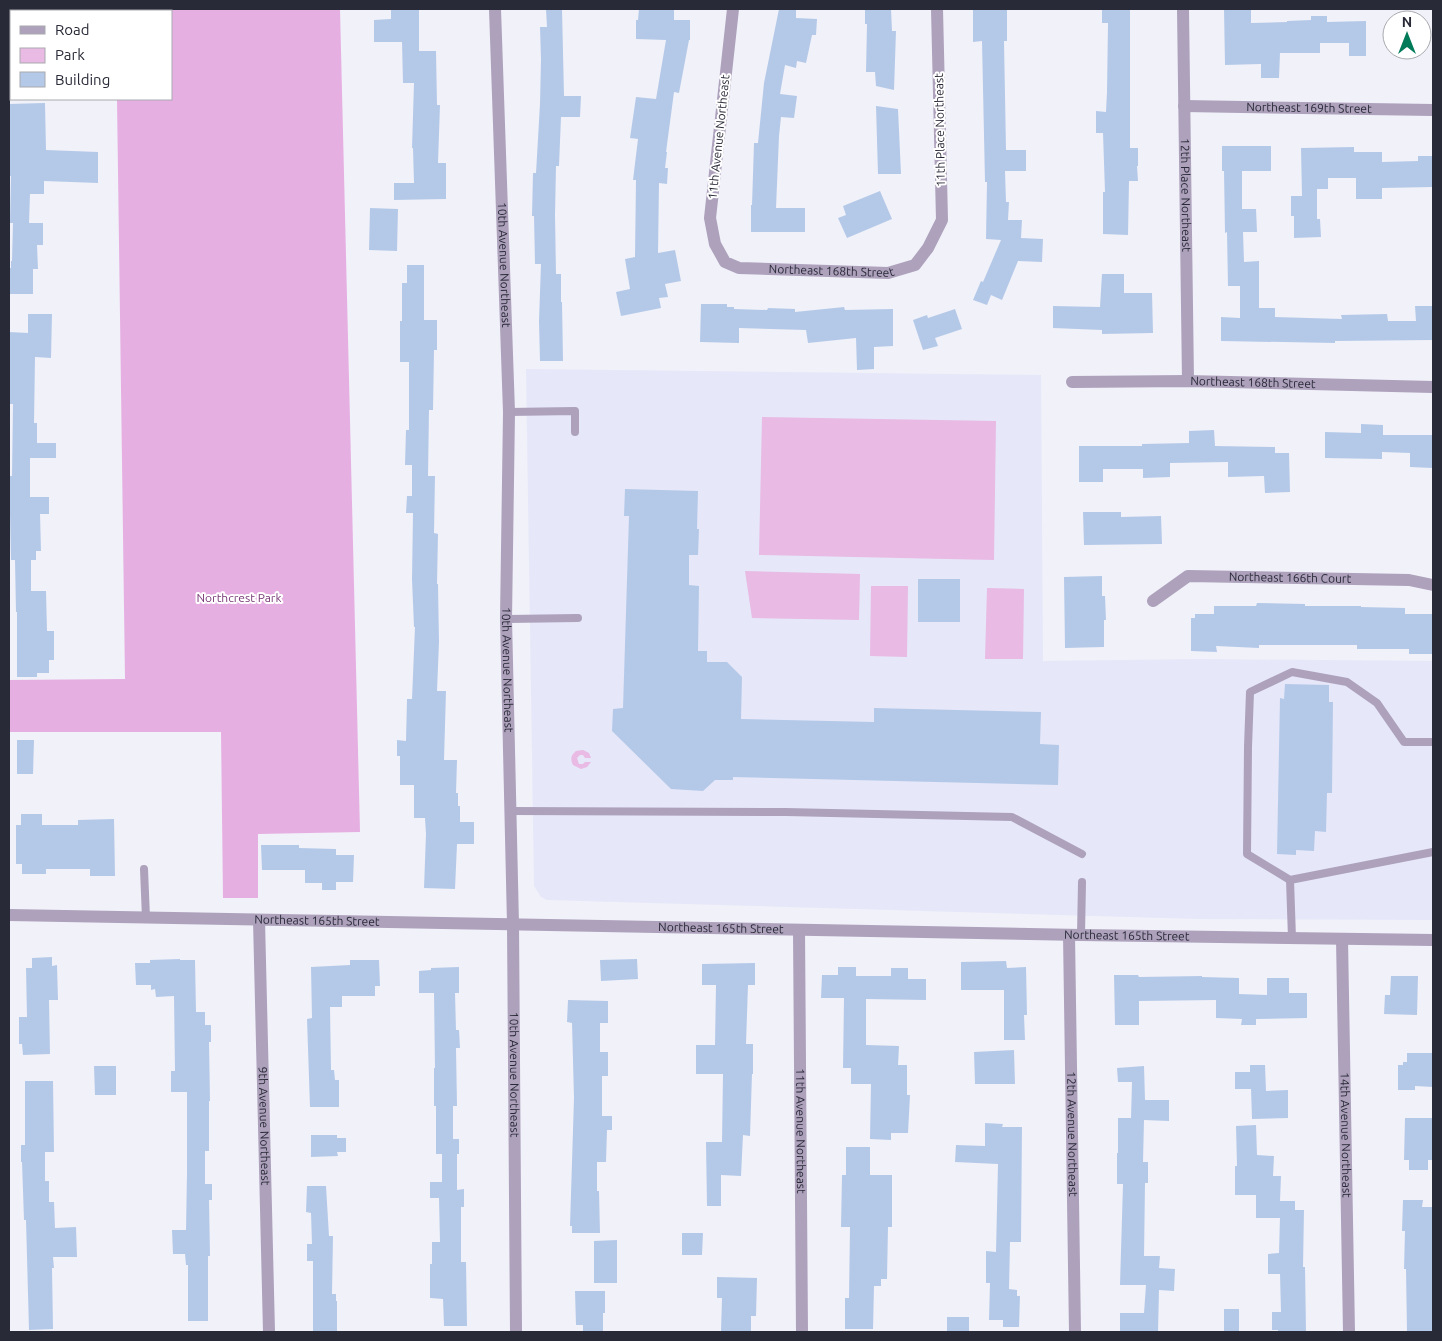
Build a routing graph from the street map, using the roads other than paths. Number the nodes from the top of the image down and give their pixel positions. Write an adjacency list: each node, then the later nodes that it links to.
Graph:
1 (495, 9): 12 (street, 10th Avenue Northeast)
2 (733, 9): 8 (street, 11th Avenue Northeast)
3 (937, 9): 7 (street, 11th Place Northeast)
4 (1183, 9): 5 (street, 12th Place Northeast)
5 (1184, 106): 6 (street, Northeast 169th Street); 9 (street, 12th Place Northeast)
6 (1433, 110)
7 (928, 248): 8 (street, Northeast 168th Street)
8 (726, 262)
9 (1188, 381): 10 (street, Northeast 168th Street); 11 (street, Northeast 168th Street)
10 (1072, 382)
11 (1433, 387)
12 (510, 412): 13 (lane); 17 (street, 10th Avenue Northeast)
13 (575, 432)
14 (1433, 585): 15 (street, Northeast 166th Court)
15 (1153, 601)
16 (578, 618): 17 (lane)
17 (506, 619): 19 (street, 10th Avenue Northeast)
18 (1433, 742): 23 (lane)
19 (511, 811): 21 (lane); 28 (street, 10th Avenue Northeast)
20 (1433, 852): 23 (lane)
21 (1082, 854)
22 (144, 869): 26 (lane)
23 (1290, 880): 31 (lane)
24 (1082, 882): 30 (lane)
25 (9, 915): 26 (street, Northeast 165th Street)
26 (146, 918): 27 (street, Northeast 165th Street)
27 (259, 920): 28 (street, Northeast 165th Street); 34 (street, 9th Avenue Northeast)
28 (513, 924): 29 (street, Northeast 165th Street); 35 (street, 10th Avenue Northeast)
29 (799, 930): 30 (street, Northeast 165th Street); 36 (street, 11th Avenue Northeast)
30 (1075, 935): 31 (street, Northeast 165th Street); 37 (street, 12th Avenue Northeast)
31 (1292, 938): 32 (street, Northeast 165th Street)
32 (1342, 939): 33 (street, Northeast 165th Street); 38 (street, 14th Avenue Northeast)
33 (1433, 940)
34 (269, 1332)
35 (516, 1332)
36 (802, 1332)
37 (1075, 1332)
38 (1349, 1332)

